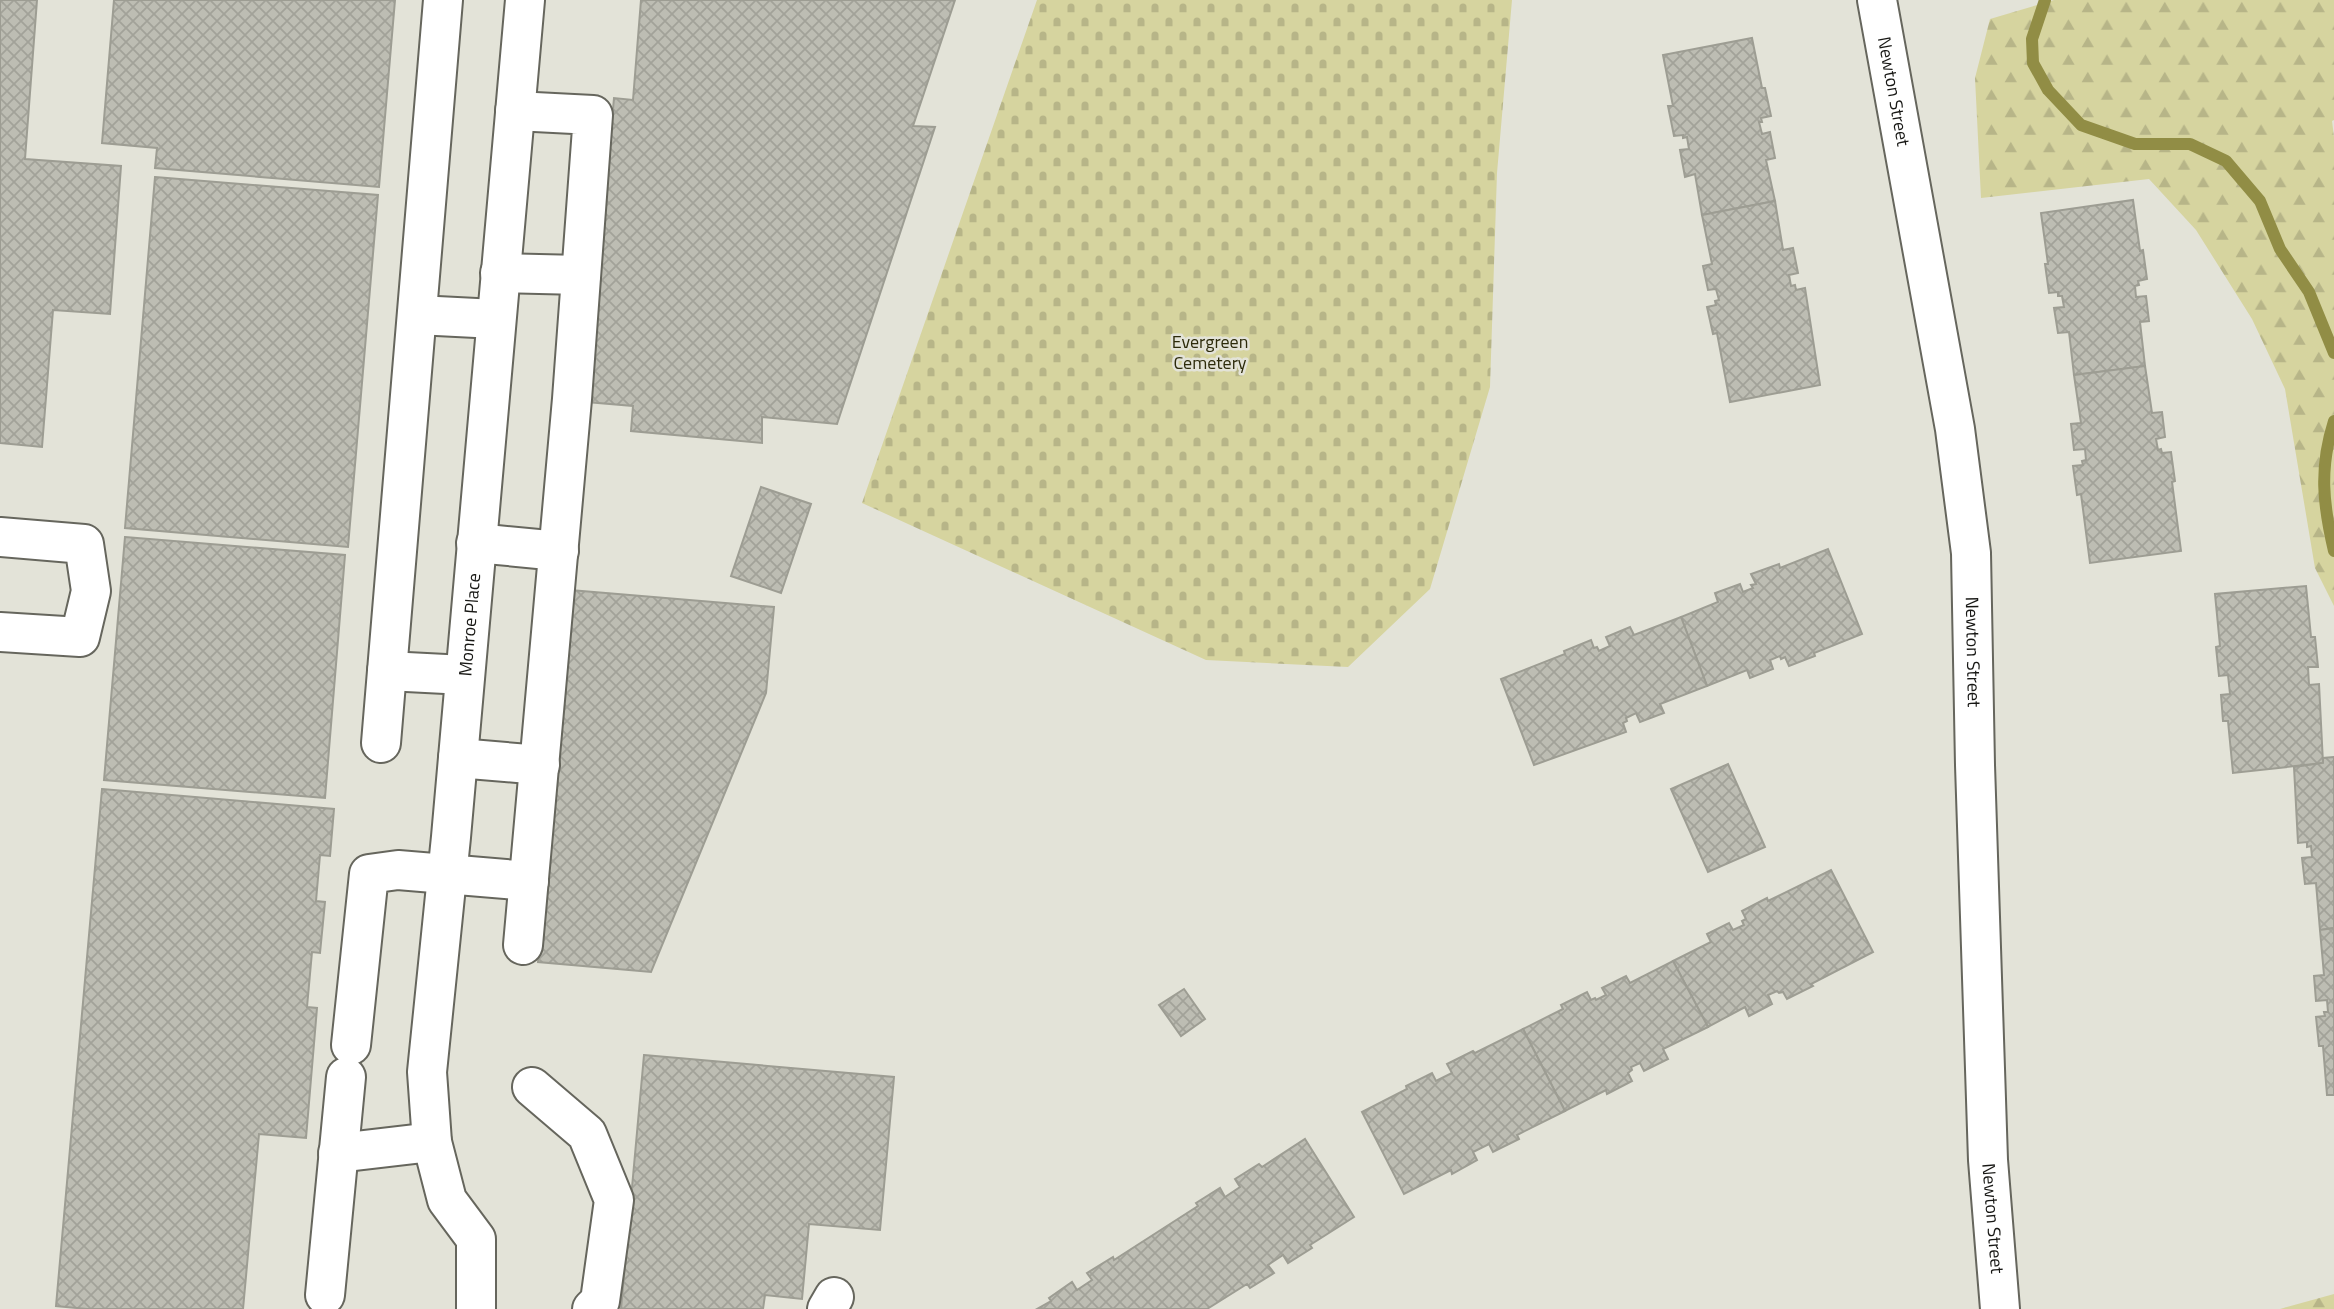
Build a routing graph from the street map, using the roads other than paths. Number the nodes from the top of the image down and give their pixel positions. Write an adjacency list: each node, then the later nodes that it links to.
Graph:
1 (443, 0): 7 (street)
2 (525, 0): 4 (street, Monroe Place)
3 (1877, 0): 27 (street, Newton Street)
4 (515, 111): 5 (street, Monroe Place); 6 (street)
5 (500, 273): 6 (street); 8 (street, Monroe Place)
6 (581, 275): 11 (street)
7 (417, 315): 8 (street); 13 (street)
8 (496, 320): 10 (street, Monroe Place)
9 (0, 537): 12 (street)
10 (476, 543): 11 (street); 14 (street, Monroe Place)
11 (559, 551): 17 (street)
12 (0, 632)
13 (387, 671): 14 (street); 15 (street)
14 (465, 675): 16 (street, Monroe Place)
15 (381, 743)
16 (458, 758): 17 (street); 18 (street, Monroe Place)
17 (540, 765): 19 (street)
18 (447, 875): 19 (street); 22 (street, Monroe Place); 23 (street)
19 (529, 881): 20 (street)
20 (523, 945)
21 (532, 1087): 26 (street)
22 (432, 1142): 23 (street); 25 (street, Monroe Place)
23 (338, 1153): 24 (street)
24 (325, 1295)
25 (476, 1309)
26 (593, 1309)
27 (2000, 1309)

